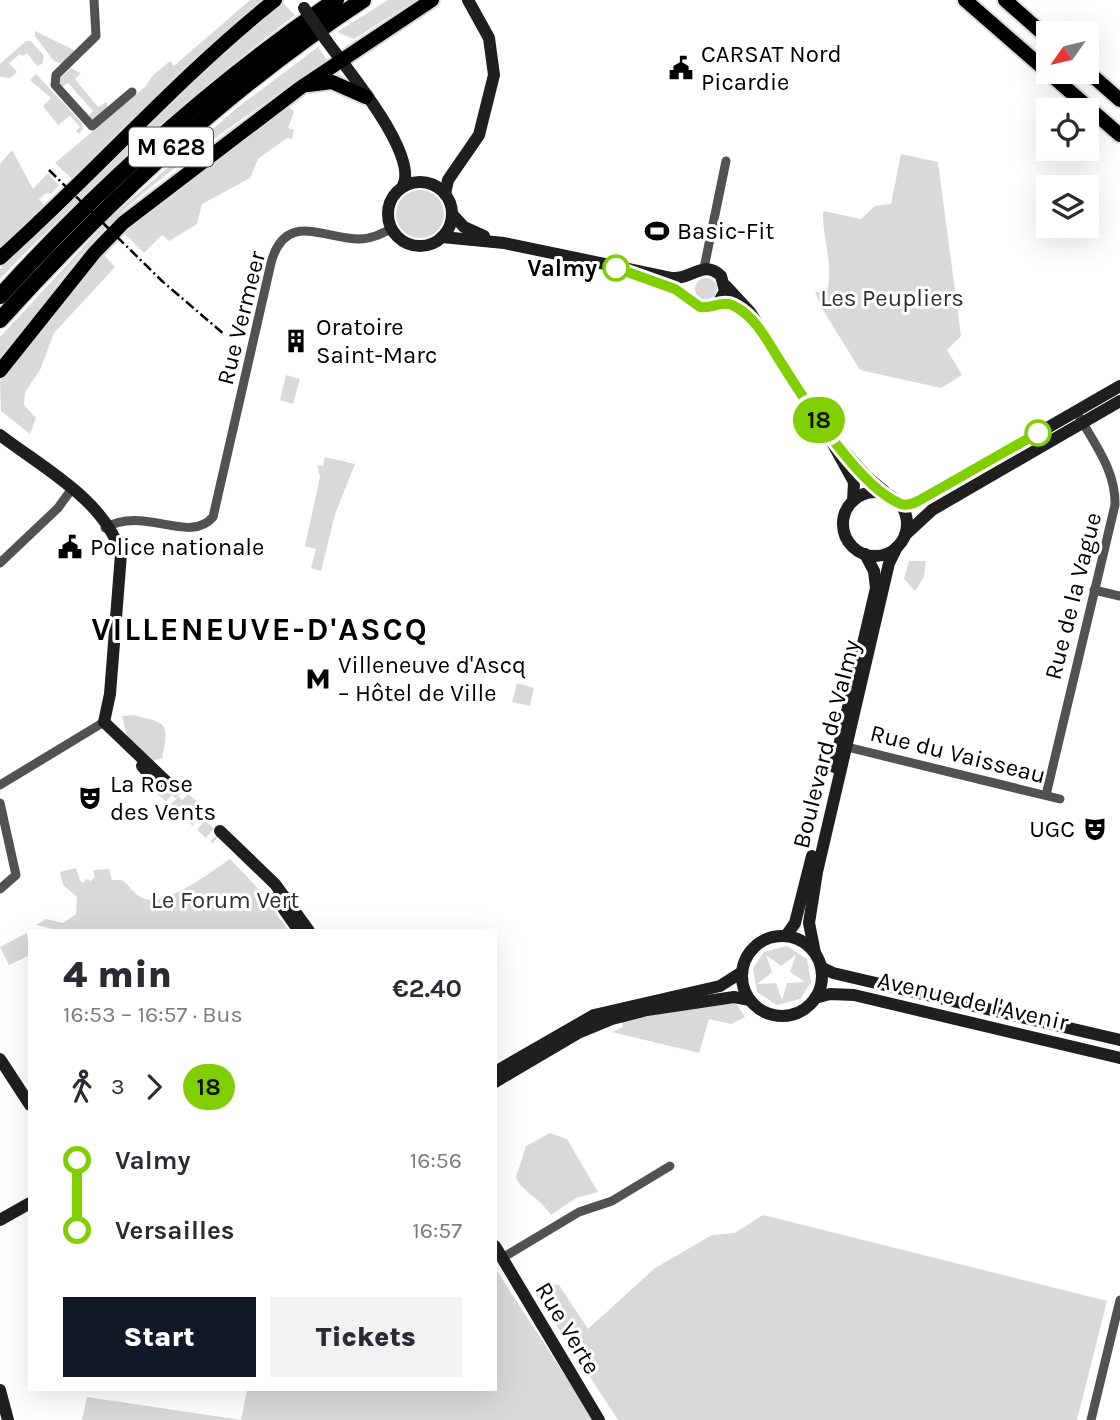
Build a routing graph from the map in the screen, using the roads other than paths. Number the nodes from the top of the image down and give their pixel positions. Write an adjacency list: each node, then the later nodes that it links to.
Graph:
1 (94, 0): 14 (street)
2 (275, 0): 25 (main road)
3 (335, 0): 29 (highway, M 628)
4 (363, 0): 32 (highway, M 628)
5 (432, 0): 11 (main road, M 628)
6 (468, 0): 20 (street)
7 (965, 0): 17 (main road)
8 (1005, 0): 10 (main road)
9 (301, 4): 11 (street, bridge)
10 (1036, 27)
11 (341, 60): 13 (main road, M 628); 15 (street)
12 (1099, 82): 16 (main road)
13 (300, 88): 15 (main road); 34 (main road, M 628)
14 (132, 92)
15 (366, 97): 19 (street)
16 (1120, 100)
17 (1120, 135)
18 (726, 161): 27 (street)
19 (403, 186): 20 (street); 22 (street)
20 (445, 194): 21 (street)
21 (452, 214): 23 (street); 24 (street)
22 (391, 229): 23 (street); 44 (street, Rue Vermeer)
23 (442, 237): 24 (street)
24 (504, 243): 26 (street)
25 (0, 258)
26 (615, 268): 27 (street); 30 (street)
27 (698, 271): 28 (street); 30 (street)
28 (726, 286): 31 (street); 33 (street)
29 (0, 296)
30 (690, 300): 31 (street)
31 (719, 303): 33 (street)
32 (0, 320)
33 (761, 331): 38 (street)
34 (0, 371)
35 (1120, 386): 37 (street)
36 (1120, 401): 37 (street)
37 (1079, 417): 42 (street); 45 (street); 49 (street, Rue de la Vague)
38 (822, 424): 42 (street); 43 (street)
39 (0, 435): 41 (street)
40 (0, 445): 41 (street)
41 (70, 493): 44 (street); 48 (street)
42 (895, 499): 43 (street); 45 (street)
43 (853, 501): 47 (street)
44 (107, 527): 51 (street)
45 (905, 535): 46 (street)
46 (897, 547): 47 (street); 52 (street, Boulevard de Valmy)
47 (865, 554): 61 (street, Boulevard de Valmy)
48 (0, 563)
49 (1094, 590): 50 (street); 55 (street, Rue de la Vague)
50 (1120, 596)
51 (104, 722): 53 (street); 54 (street)
52 (847, 747): 55 (street, Rue du Vaisseau); 62 (street, Boulevard de Valmy)
53 (0, 785)
54 (166, 788)
55 (1046, 795): 56 (street, Rue du Vaisseau)
56 (1060, 799)
57 (0, 803): 58 (street)
58 (0, 889)
59 (298, 929): 60 (street)
60 (308, 929)
61 (786, 936): 62 (street); 64 (street)
62 (815, 953): 63 (street)
63 (821, 967): 65 (street); 67 (street, Avenue de l'Avenir)
64 (742, 972): 66 (street); 70 (street)
65 (815, 998): 66 (street); 68 (street, Avenue de l'Avenir)
66 (750, 1000): 71 (street)
67 (1120, 1040)
68 (1120, 1058)
69 (0, 1059): 72 (street)
70 (497, 1071)
71 (497, 1081)
72 (28, 1102)
73 (670, 1166): 76 (street)
74 (28, 1204): 75 (street)
75 (0, 1220)
76 (497, 1251): 80 (street, Rue Verte)
77 (1120, 1300): 81 (street)
78 (0, 1390): 79 (street)
79 (8, 1420)
80 (599, 1420)
81 (1091, 1420)

